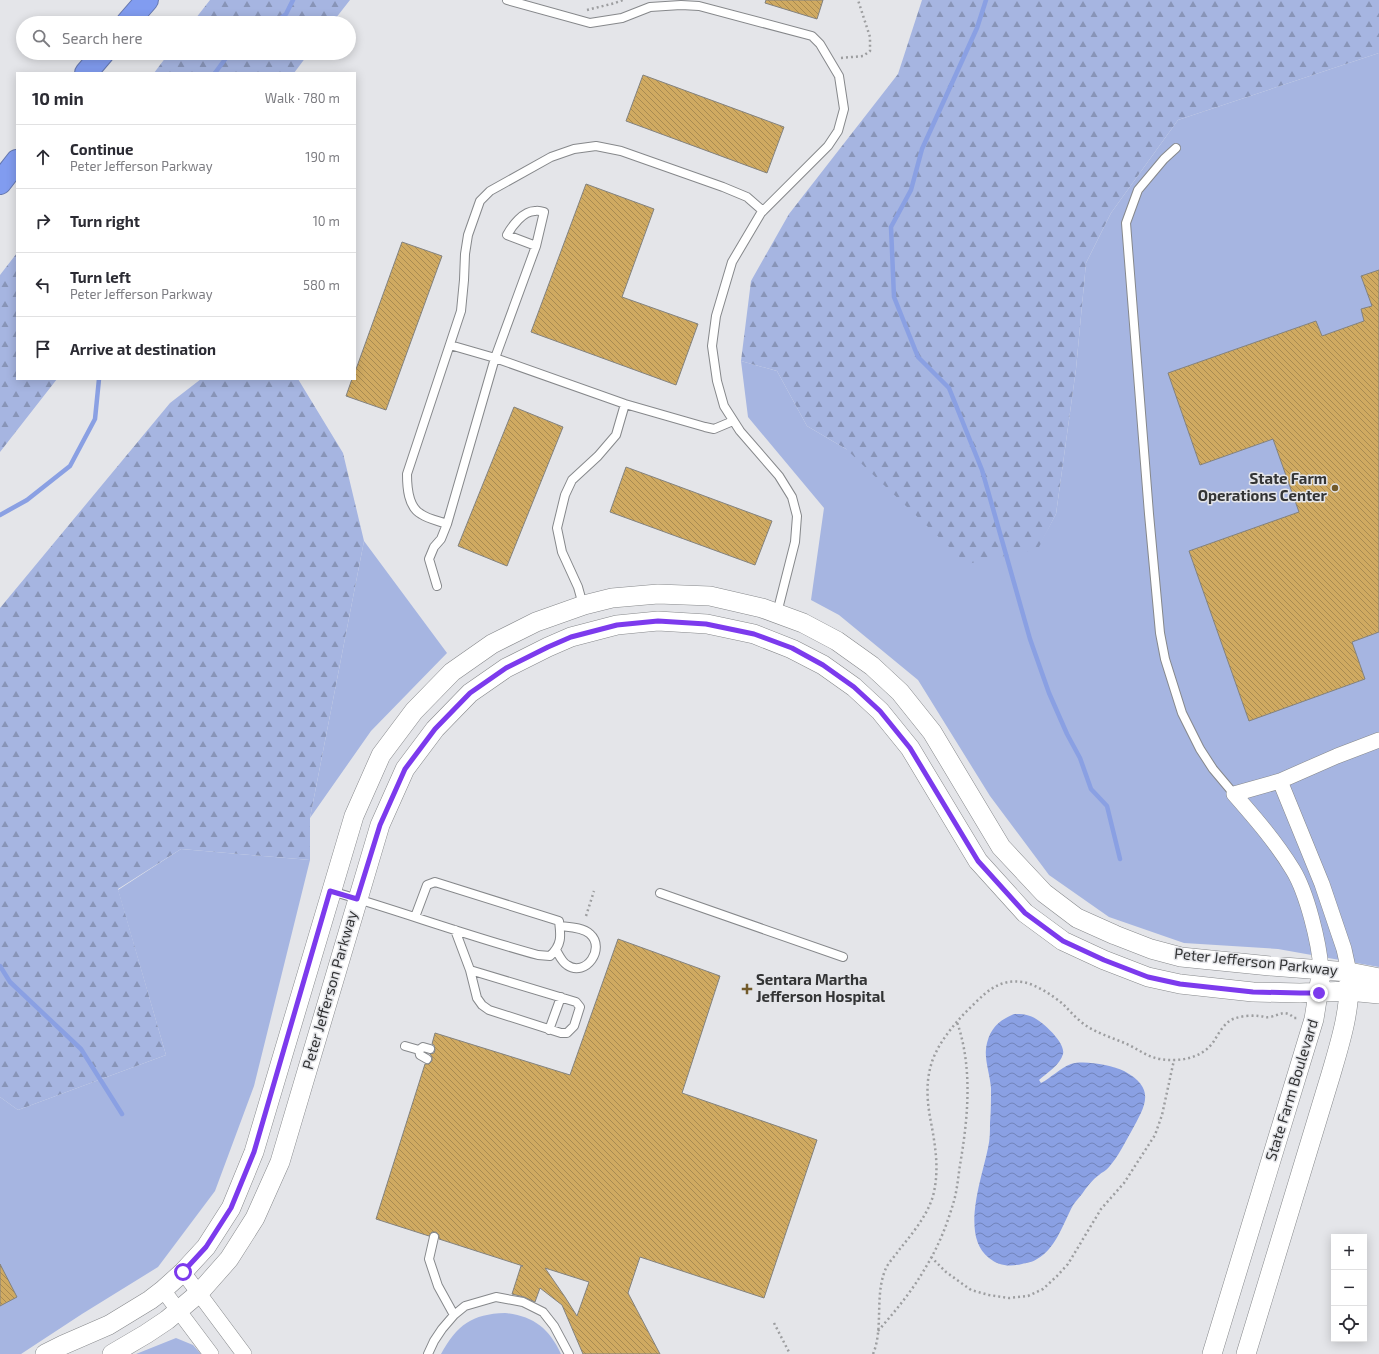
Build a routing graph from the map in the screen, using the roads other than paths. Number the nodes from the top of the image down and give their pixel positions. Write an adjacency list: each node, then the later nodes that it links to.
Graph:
1 (146, 0): 3 (highway)
2 (507, 0): 9 (lane)
3 (133, 16)
4 (97, 60): 5 (highway)
5 (87, 72)
6 (1176, 148): 21 (lane)
7 (16, 162): 8 (highway)
8 (0, 183)
9 (763, 211): 11 (lane); 14 (lane)
10 (536, 246): 10 (lane); 12 (lane)
11 (450, 345): 12 (lane); 15 (lane)
12 (496, 358): 13 (lane); 15 (lane)
13 (625, 404): 14 (lane); 17 (lane)
14 (733, 420): 18 (lane)
15 (447, 524): 16 (lane)
16 (436, 586)
17 (584, 605): 18 (street, Peter Jefferson Parkway); 22 (street, Peter Jefferson Parkway)
18 (777, 613): 31 (street, Peter Jefferson Parkway)
19 (1379, 740): 20 (street)
20 (1280, 781): 21 (street); 32 (street, State Farm Boulevard)
21 (1234, 794): 31 (street, State Farm Boulevard)
22 (330, 891): 24 (lane); 44 (street, Peter Jefferson Parkway)
23 (660, 893): 29 (lane)
24 (357, 899): 25 (lane); 35 (street, Peter Jefferson Parkway); 46 (street, Peter Jefferson Parkway)
25 (415, 917): 26 (lane); 27 (lane)
26 (560, 926): 28 (lane); 28 (lane)
27 (455, 930): 28 (lane); 30 (lane)
28 (556, 950)
29 (843, 957)
30 (470, 970): 37 (lane); 38 (lane)
31 (1321, 970): 32 (street, Peter Jefferson Parkway); 35 (street, State Farm Boulevard)
32 (1349, 972): 33 (street, Peter Jefferson Parkway); 34 (street, State Farm Boulevard)
33 (1379, 978)
34 (1349, 991): 35 (street, Peter Jefferson Parkway); 36 (street, Peter Jefferson Parkway); 56 (street, State Farm Boulevard)
35 (1319, 993): 55 (street, State Farm Boulevard)
36 (1379, 994)
37 (561, 997): 38 (lane); 38 (lane)
38 (549, 1030)
39 (405, 1046): 41 (lane)
40 (430, 1049): 41 (lane)
41 (420, 1050): 42 (lane)
42 (427, 1059)
43 (434, 1237): 48 (lane)
44 (183, 1272): 45 (street, Peter Jefferson Parkway); 46 (street)
45 (163, 1290): 47 (street); 49 (street, Peter Jefferson Parkway)
46 (199, 1293): 47 (street, Peter Jefferson Parkway); 52 (street)
47 (179, 1311): 50 (street, Peter Jefferson Parkway); 51 (street)
48 (454, 1315): 53 (lane); 54 (lane)
49 (45, 1354)
50 (112, 1354)
51 (211, 1354)
52 (244, 1354)
53 (428, 1354)
54 (569, 1354)
55 (1212, 1354)
56 (1246, 1354)

